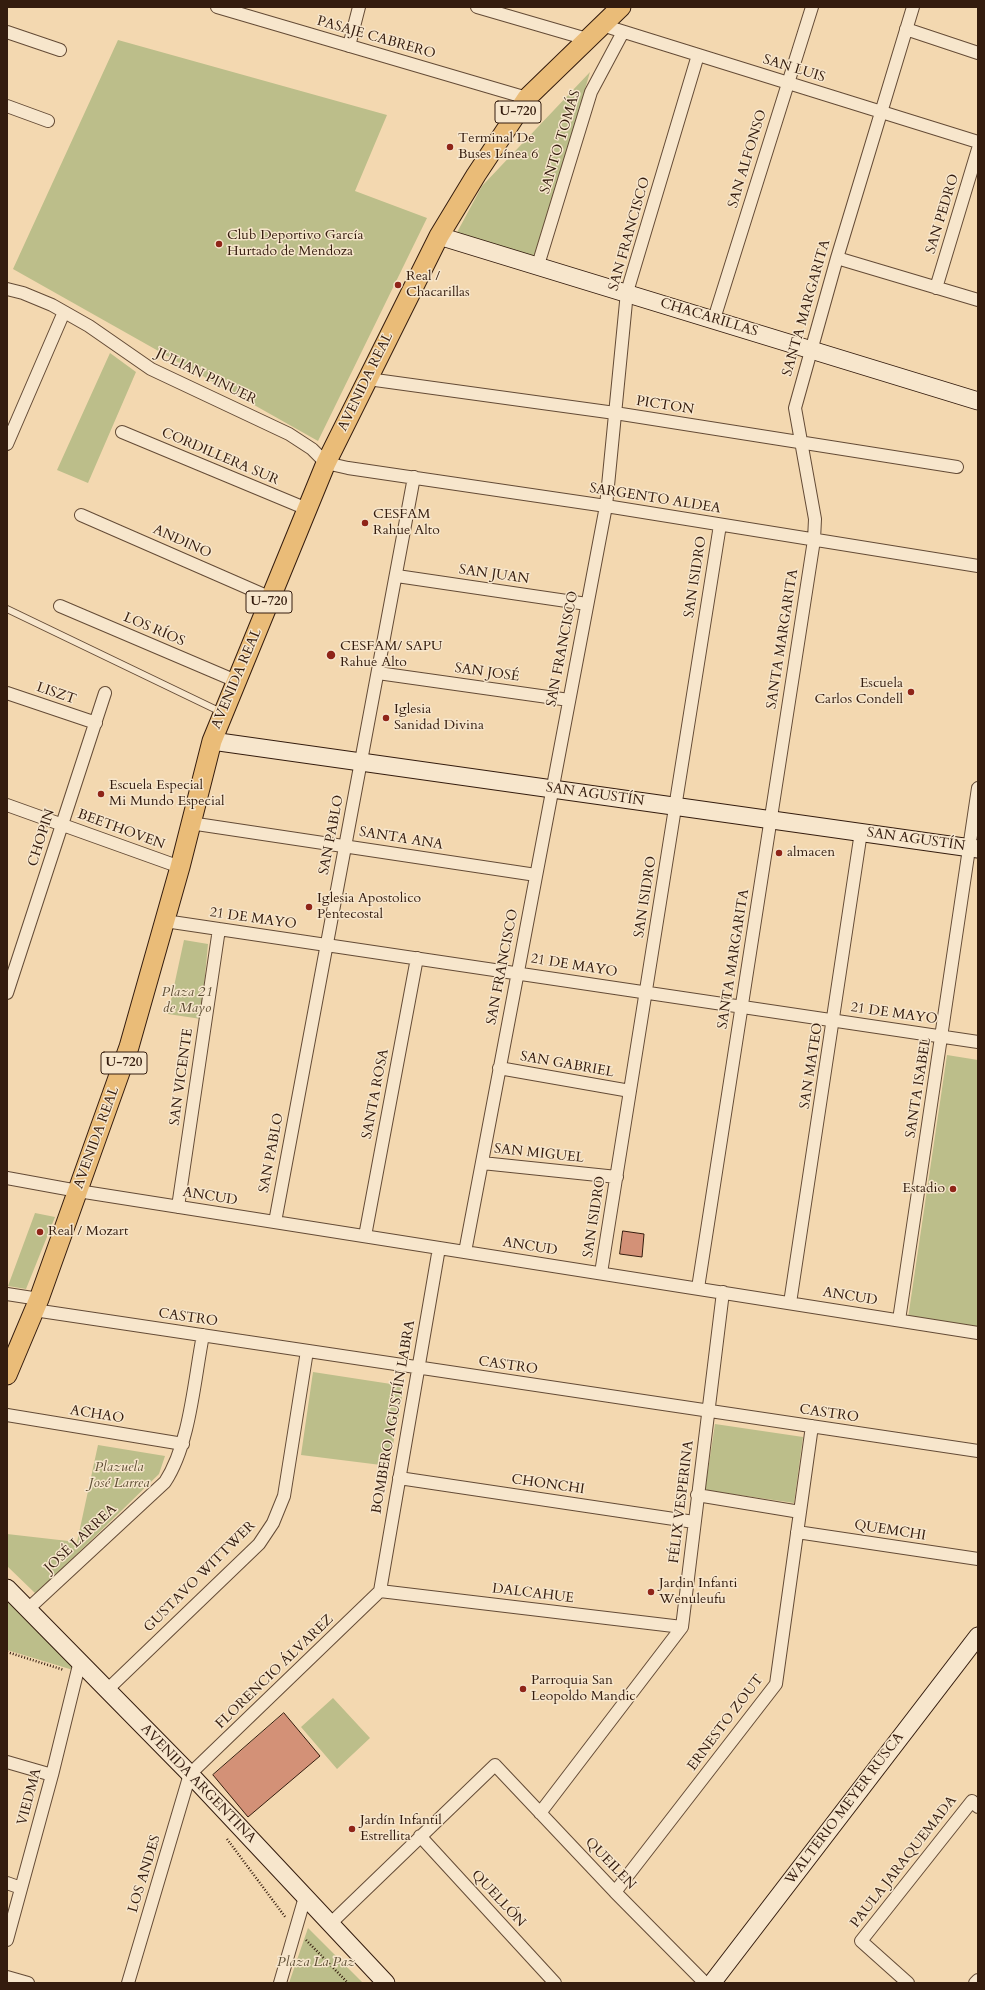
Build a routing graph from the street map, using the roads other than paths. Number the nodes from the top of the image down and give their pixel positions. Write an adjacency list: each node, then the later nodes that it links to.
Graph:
1 (217, 7): 12 (street, PASAJE CABRERO)
2 (359, 7): 12 (street)
3 (477, 7): 11 (street)
4 (621, 7): 7 (main road, AVENIDA REAL / U-720)
5 (812, 7): 16 (street, SAN ALFONSO)
6 (913, 7): 8 (street, SANTA MARGARITA)
7 (602, 26): 10 (street, SAN LUIS); 11 (main road, AVENIDA REAL / U-720)
8 (906, 29): 14 (street); 19 (street, SANTA MARGARITA)
9 (7, 32): 13 (street)
10 (623, 32): 15 (street, SAN LUIS); 25 (street, SANTO TOMÁS)
11 (586, 39): 17 (main road, AVENIDA REAL / U-720)
12 (349, 46): 17 (street, PASAJE CABRERO)
13 (60, 50)
14 (978, 53)
15 (698, 55): 16 (street, SAN LUIS); 28 (street, SAN FRANCISCO)
16 (788, 83): 19 (street, SAN LUIS); 31 (street, SAN ALFONSO)
17 (528, 98): 23 (main road, AVENIDA REAL / U-720)
18 (7, 106): 20 (street)
19 (882, 112): 21 (street, SAN LUIS); 24 (street, SANTA MARGARITA)
20 (48, 121)
21 (978, 142)
22 (978, 149): 26 (street, SAN PEDRO)
23 (439, 236): 25 (street, CHACARILLAS); 33 (main road, AVENIDA REAL / U-720)
24 (837, 258): 26 (street); 32 (street, SANTA MARGARITA)
25 (538, 266): 28 (street, CHACARILLAS)
26 (936, 288): 29 (street)
27 (7, 289): 30 (street, JULIAN PINUER)
28 (627, 292): 31 (street, CHACARILLAS); 35 (street, SAN FRANCISCO)
29 (978, 300)
30 (64, 312): 38 (street); 39 (street, JULIAN PINUER)
31 (714, 320): 32 (street, CHACARILLAS)
32 (811, 349): 34 (street, CHACARILLAS); 37 (street, SANTA MARGARITA)
33 (368, 379): 35 (street, PICTON); 39 (main road, AVENIDA REAL / U-720)
34 (978, 401)
35 (615, 413): 37 (street, PICTON); 42 (street, SAN FRANCISCO)
36 (122, 432): 43 (street, CORDILLERA SUR)
37 (802, 443): 40 (street, PICTON); 46 (street, SANTA MARGARITA)
38 (7, 444)
39 (326, 463): 41 (street, SARGENTO ALDEA); 43 (main road, AVENIDA REAL / U-720)
40 (957, 467)
41 (414, 477): 42 (street, SARGENTO ALDEA); 48 (street, SAN PABLO)
42 (606, 506): 45 (street, SARGENTO ALDEA); 50 (street, SAN FRANCISCO)
43 (307, 509): 49 (main road, AVENIDA REAL / U-720)
44 (81, 515): 49 (street, ANDINO)
45 (720, 525): 46 (street, SARGENTO ALDEA); 65 (street, SAN ISIDRO)
46 (814, 540): 47 (street, SARGENTO ALDEA); 66 (street, SANTA MARGARITA)
47 (978, 566)
48 (397, 576): 50 (street, SAN JUAN); 53 (street, SAN PABLO)
49 (271, 598): 54 (main road, AVENIDA REAL / U-720)
50 (587, 604): 57 (street, SAN FRANCISCO)
51 (60, 606): 54 (street, LOS RÍOS)
52 (7, 609): 58 (lane)
53 (378, 673): 57 (street, SAN JOSÉ); 61 (street, SAN PABLO)
54 (236, 681): 58 (main road, AVENIDA REAL / U-720)
55 (7, 693): 59 (street, LISZT)
56 (105, 693): 59 (street, CHOPIN)
57 (569, 700): 63 (street, SAN FRANCISCO)
58 (222, 713): 60 (main road, AVENIDA REAL / U-720)
59 (96, 723): 68 (street, CHOPIN)
60 (212, 741): 61 (street, SAN AGUSTÍN); 67 (main road, AVENIDA REAL / U-720)
61 (361, 762): 63 (street, SAN AGUSTÍN); 70 (street, SAN PABLO)
62 (978, 788): 71 (street, SANTA ISABEL)
63 (552, 789): 65 (street, SAN AGUSTÍN); 73 (street, SAN FRANCISCO)
64 (7, 805): 68 (street, BEETHOVEN)
65 (675, 806): 66 (street, SAN AGUSTÍN); 79 (street, SAN ISIDRO)
66 (770, 819): 69 (street, SAN AGUSTÍN); 81 (street, SANTA MARGARITA)
67 (190, 823): 70 (street, SANTA ANA); 72 (main road, AVENIDA REAL / U-720)
68 (62, 824): 72 (street, BEETHOVEN); 80 (street, CHOPIN)
69 (861, 832): 71 (street, SAN AGUSTÍN); 82 (street, SAN MATEO)
70 (344, 846): 73 (street, SANTA ANA); 76 (street, SAN PABLO)
71 (974, 848): 83 (street, SANTA ISABEL)
72 (180, 867): 74 (main road, AVENIDA REAL / U-720)
73 (536, 875): 78 (street, SAN FRANCISCO)
74 (165, 921): 75 (street, 21 DE MAYO); 90 (main road, AVENIDA REAL / U-720)
75 (219, 929): 76 (street, 21 DE MAYO); 91 (street, SAN VICENTE)
76 (327, 945): 77 (street, 21 DE MAYO); 92 (street, SAN PABLO)
77 (417, 958): 78 (street, 21 DE MAYO); 93 (street, SANTA ROSA)
78 (517, 973): 79 (street, 21 DE MAYO); 85 (street, SAN FRANCISCO)
79 (646, 992): 81 (street, 21 DE MAYO); 86 (street, SAN ISIDRO)
80 (7, 993)
81 (742, 1007): 82 (street, 21 DE MAYO); 97 (street, SANTA MARGARITA)
82 (834, 1021): 83 (street, 21 DE MAYO); 100 (street, SAN MATEO)
83 (942, 1036): 84 (street, 21 DE MAYO); 102 (street, SANTA ISABEL)
84 (978, 1042)
85 (499, 1068): 86 (street, SAN GABRIEL); 87 (street, SAN FRANCISCO)
86 (630, 1091): 88 (street, SAN ISIDRO)
87 (482, 1163): 88 (street, SAN MIGUEL); 95 (street, SAN FRANCISCO)
88 (617, 1177): 96 (street, SAN ISIDRO)
89 (7, 1178): 90 (street, ANCUD)
90 (78, 1191): 91 (street, ANCUD); 101 (main road, AVENIDA REAL / U-720)
91 (178, 1207): 92 (street, ANCUD)
92 (275, 1222): 93 (street, ANCUD)
93 (365, 1236): 94 (street, ANCUD)
94 (438, 1248): 95 (street, ANCUD); 106 (street, BOMBERO AGUSTÍN LABRA)
95 (465, 1252): 96 (street, ANCUD)
96 (602, 1273): 97 (street, ANCUD)
97 (698, 1288): 98 (street, ANCUD)
98 (722, 1292): 100 (street, ANCUD); 108 (street, FÉLIX VESPERINA)
99 (7, 1294): 101 (street, CASTRO)
100 (790, 1303): 102 (street, ANCUD)
101 (37, 1304): 104 (street, CASTRO); 107 (main road, AVENIDA REAL / U-720)
102 (899, 1320): 103 (street, ANCUD)
103 (978, 1332)
104 (203, 1335): 105 (street, CASTRO); 111 (street, JOSÉ LARREA)
105 (307, 1351): 106 (street, CASTRO); 125 (street, GUSTAVO WITTWER)
106 (418, 1367): 108 (street, CASTRO); 113 (street, BOMBERO AGUSTÍN LABRA)
107 (7, 1375)
108 (708, 1410): 110 (street, CASTRO); 114 (street, FÉLIX VESPERINA)
109 (7, 1415): 111 (street, ACHAO)
110 (812, 1426): 112 (street, CASTRO); 115 (street, ERNESTO ZOUT)
111 (183, 1444): 121 (street, JOSÉ LARREA)
112 (978, 1451)
113 (399, 1478): 116 (street, CHONCHI); 120 (street, BOMBERO AGUSTÍN LABRA)
114 (697, 1495): 115 (street); 116 (street, FÉLIX VESPERINA)
115 (800, 1512): 117 (street, ERNESTO ZOUT)
116 (694, 1522): 122 (street, FÉLIX VESPERINA)
117 (797, 1532): 118 (street, QUEMCHI); 134 (street, ERNESTO ZOUT)
118 (978, 1559)
119 (7, 1588): 121 (street, AVENIDA ARGENTINA)
120 (380, 1591): 122 (street, DALCAHUE); 127 (street, FLORENCIO ÁLVAREZ)
121 (28, 1609): 124 (street, AVENIDA ARGENTINA)
122 (682, 1627): 130 (street)
123 (978, 1636): 140 (street, WALTERIO MEYER RUSCA)
124 (80, 1661): 125 (street, AVENIDA ARGENTINA); 128 (street, VIEDMA)
125 (107, 1690): 127 (street, AVENIDA ARGENTINA)
126 (7, 1762): 128 (street)
127 (190, 1774): 135 (street, AVENIDA ARGENTINA); 142 (street, LOS ANDES)
128 (52, 1776): 133 (street, VIEDMA)
129 (975, 1804): 146 (street, PAULA JARAQUEMADA)
130 (540, 1812): 131 (street, QUEILEN); 134 (street, QUEILEN)
131 (420, 1836): 136 (street); 145 (street, QUELLÓN)
132 (7, 1884): 133 (street)
133 (21, 1888): 137 (street, VIEDMA)
134 (615, 1892): 140 (street, QUEILEN)
135 (305, 1897): 136 (street, AVENIDA ARGENTINA); 143 (street)
136 (330, 1924): 144 (street, AVENIDA ARGENTINA)
137 (7, 1940)
138 (7, 1977): 141 (street)
139 (978, 1980): 147 (street)
140 (713, 1982)
141 (28, 1983)
142 (128, 1983)
143 (280, 1983)
144 (386, 1983)
145 (555, 1983)
146 (908, 1983)
147 (976, 1983)

